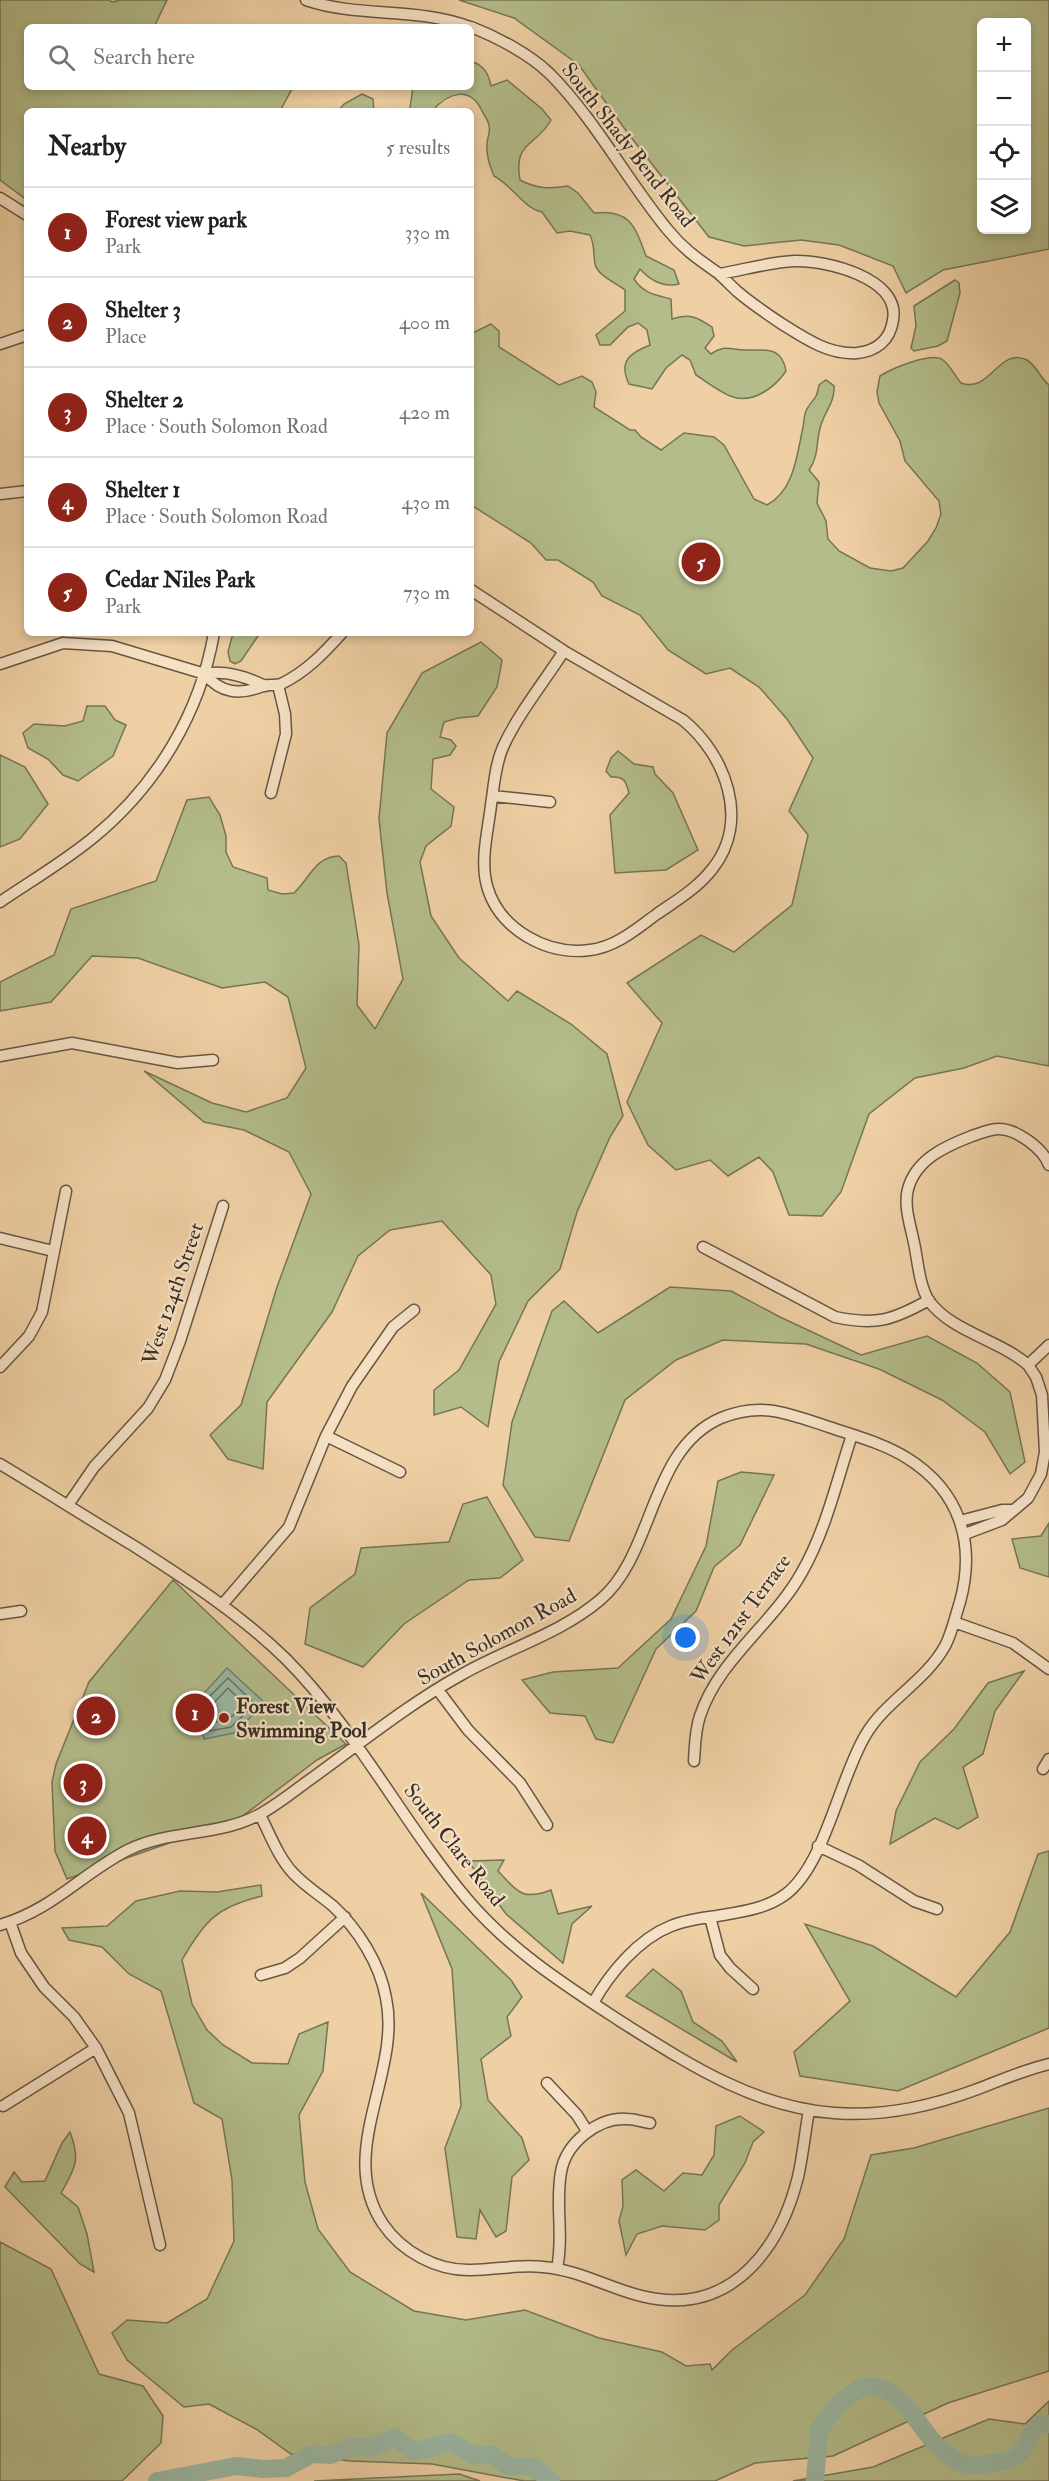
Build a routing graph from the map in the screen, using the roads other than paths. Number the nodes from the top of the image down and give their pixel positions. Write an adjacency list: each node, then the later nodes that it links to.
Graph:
1 (306, 0): 2 (street, South Shady Bend Road)
2 (459, 24)
3 (474, 28): 6 (street, South Shady Bend Road)
4 (0, 198): 5 (street)
5 (24, 213)
6 (719, 274): 6 (street, South Shady Bend Road)
7 (24, 336): 8 (street)
8 (0, 344)
9 (24, 491): 10 (street)
10 (0, 494)
11 (474, 592): 14 (street)
12 (213, 636): 16 (street)
13 (339, 636): 17 (street)
14 (564, 651): 19 (street); 19 (street)
15 (0, 664): 16 (street)
16 (204, 674): 17 (street); 21 (street)
17 (278, 685): 18 (street)
18 (271, 793)
19 (493, 796): 20 (street)
20 (549, 802)
21 (0, 902)
22 (0, 1056): 23 (street)
23 (213, 1060)
24 (1049, 1165): 30 (street)
25 (66, 1191): 29 (street)
26 (223, 1206): 39 (street, West 124th Street)
27 (0, 1238): 29 (street)
28 (704, 1246): 30 (street)
29 (53, 1251): 34 (street)
30 (929, 1300): 33 (street)
31 (414, 1310): 36 (street)
32 (1049, 1345): 33 (street)
33 (1029, 1365): 40 (street)
34 (0, 1367)
35 (852, 1435): 41 (street, South Solomon Road); 48 (street, South Solomon Road); 51 (street, West 121st Terrace)
36 (326, 1436): 38 (street); 43 (street)
37 (0, 1464): 39 (street, South Clare Road)
38 (400, 1472)
39 (68, 1505): 43 (street, South Clare Road)
40 (1013, 1510): 41 (street); 42 (street)
41 (960, 1521): 42 (street, South Solomon Road)
42 (965, 1534): 46 (street, South Solomon Road)
43 (222, 1605): 49 (street, South Clare Road)
44 (21, 1611): 45 (street)
45 (0, 1614)
46 (954, 1622): 47 (street); 55 (street, South Solomon Road)
47 (1049, 1669)
48 (438, 1690): 49 (street, South Solomon Road); 54 (street)
49 (356, 1747): 53 (street, South Solomon Road); 62 (street, South Clare Road)
50 (1049, 1759): 52 (street)
51 (694, 1761)
52 (1043, 1769)
53 (260, 1815): 57 (street); 59 (street, South Solomon Road)
54 (547, 1825)
55 (818, 1846): 56 (street); 58 (street, South Solomon Road)
56 (937, 1909)
57 (345, 1917): 60 (street); 71 (street)
58 (710, 1917): 61 (street); 62 (street, South Solomon Road)
59 (5, 1923): 63 (street)
60 (261, 1975)
61 (753, 1989)
62 (593, 2003): 67 (street, South Clare Road)
63 (96, 2048): 66 (street); 70 (street)
64 (1049, 2064): 67 (street, South Clare Road)
65 (547, 2083): 69 (street)
66 (3, 2106)
67 (809, 2110): 71 (street)
68 (650, 2123): 69 (street)
69 (587, 2132): 71 (street)
70 (160, 2245)
71 (557, 2269)

